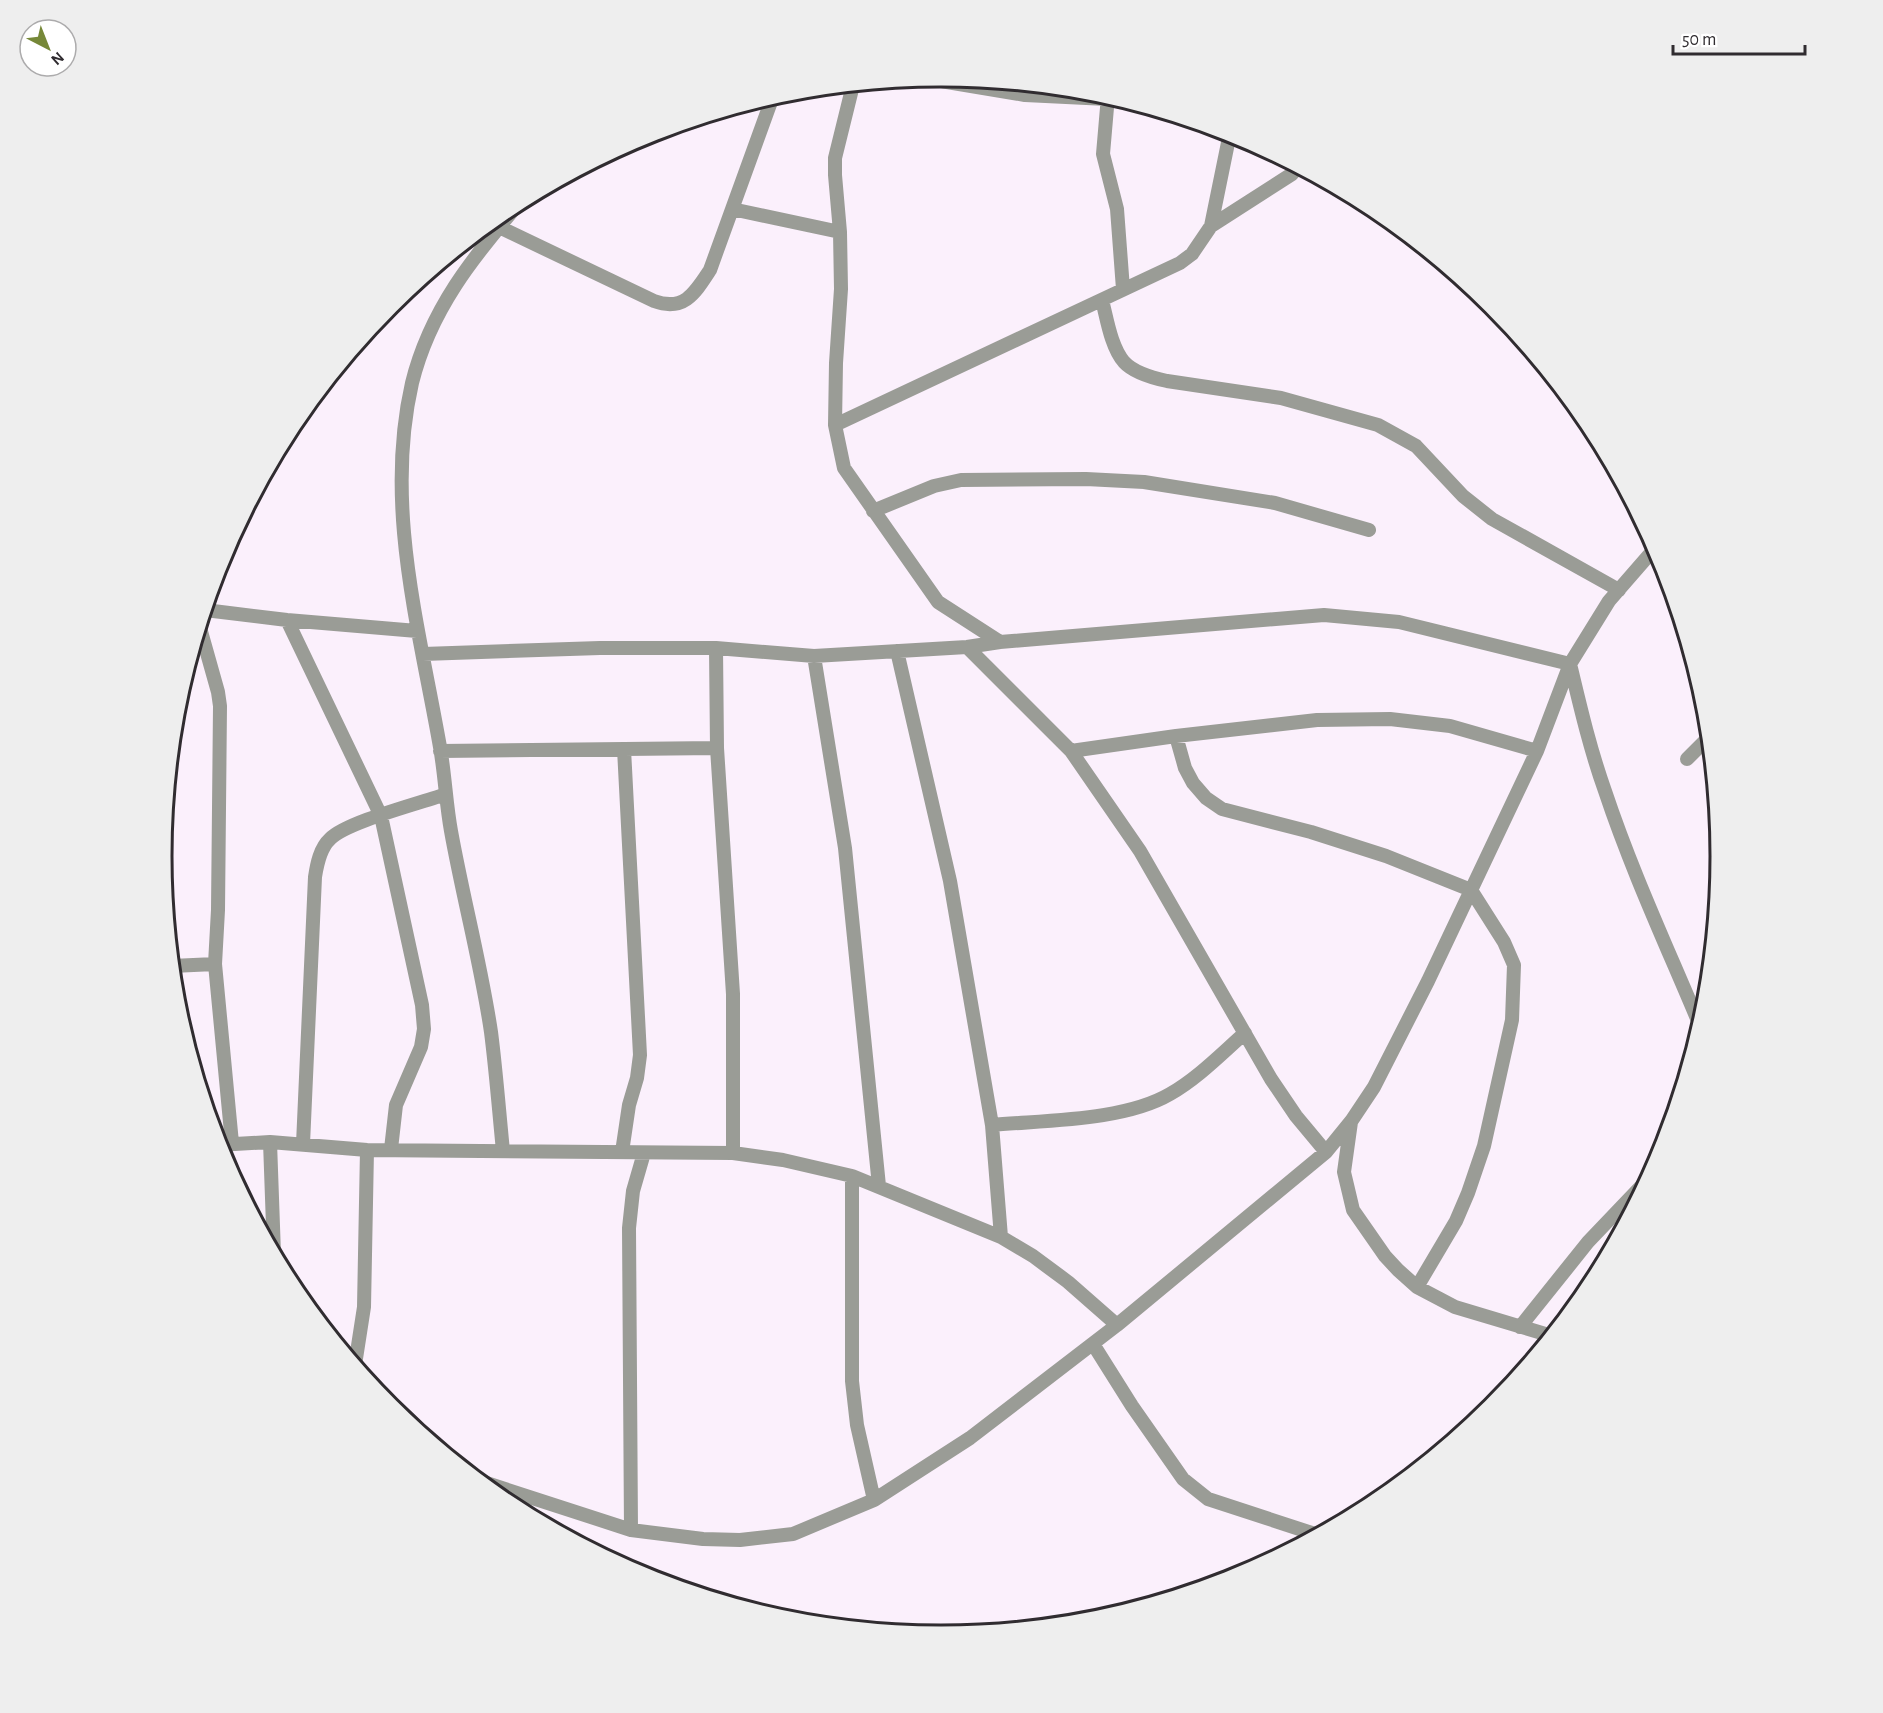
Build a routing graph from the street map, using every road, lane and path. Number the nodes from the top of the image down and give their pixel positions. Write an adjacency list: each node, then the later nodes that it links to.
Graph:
1 (995, 89): 3 (street)
2 (851, 93): 12 (street)
3 (1049, 95)
4 (1106, 105): 13 (street)
5 (769, 107): 8 (street)
6 (1228, 143): 9 (street)
7 (1293, 172): 9 (street)
8 (732, 209): 10 (street); 12 (street)
9 (1211, 226): 13 (street)
10 (499, 227)
11 (498, 228): 22 (street)
12 (840, 232): 15 (street)
13 (1123, 289): 14 (street)
14 (1101, 300): 15 (street); 19 (street)
15 (835, 425): 16 (street)
16 (873, 511): 17 (street); 24 (street)
17 (1370, 530)
18 (1649, 555): 19 (street)
19 (1619, 590): 30 (street)
20 (212, 611): 21 (street)
21 (287, 620): 22 (street); 40 (street)
22 (417, 630): 28 (street)
23 (203, 640): 42 (street)
24 (1000, 642): 25 (street); 30 (street)
25 (967, 647): 27 (street); 36 (street)
26 (716, 648): 28 (street); 29 (street); 33 (street)
27 (897, 651): 29 (street); 47 (street)
28 (423, 654): 35 (street)
29 (814, 656): 60 (street)
30 (1570, 664): 37 (street); 44 (street)
31 (1176, 736): 36 (street); 37 (street); 41 (street)
32 (1702, 744): 38 (street)
33 (717, 748): 34 (street); 58 (street)
34 (624, 749): 35 (street); 55 (street)
35 (440, 751): 39 (street)
36 (1071, 751): 45 (street)
37 (1537, 751): 41 (street)
38 (1687, 759)
39 (446, 794): 40 (street); 54 (street)
40 (381, 816): 51 (street); 52 (street)
41 (1471, 890): 46 (street); 64 (street)
42 (215, 964): 43 (street); 48 (street)
43 (180, 966)
44 (1695, 1013)
45 (1245, 1033): 47 (street); 56 (street)
46 (1352, 1120): 56 (street); 64 (street)
47 (992, 1125): 62 (street)
48 (224, 1134)
49 (270, 1142): 50 (street); 51 (street); 63 (street)
50 (228, 1144)
51 (303, 1144): 53 (street)
52 (391, 1149): 53 (street); 54 (street)
53 (367, 1150): 69 (street)
54 (503, 1151): 55 (street)
55 (622, 1152): 57 (street)
56 (1326, 1152): 65 (street)
57 (644, 1153): 58 (street); 72 (street)
58 (733, 1153): 59 (street)
59 (852, 1176): 60 (street); 71 (street)
60 (879, 1186): 62 (street)
61 (1633, 1195): 66 (street)
62 (1001, 1237): 65 (street)
63 (273, 1238)
64 (1417, 1287): 66 (street)
65 (1117, 1325): 68 (street)
66 (1520, 1327): 67 (street)
67 (1545, 1334)
68 (1093, 1344): 71 (street); 73 (street)
69 (356, 1356)
70 (504, 1489): 72 (street)
71 (874, 1500): 72 (street)
72 (631, 1530)
73 (1309, 1532)

